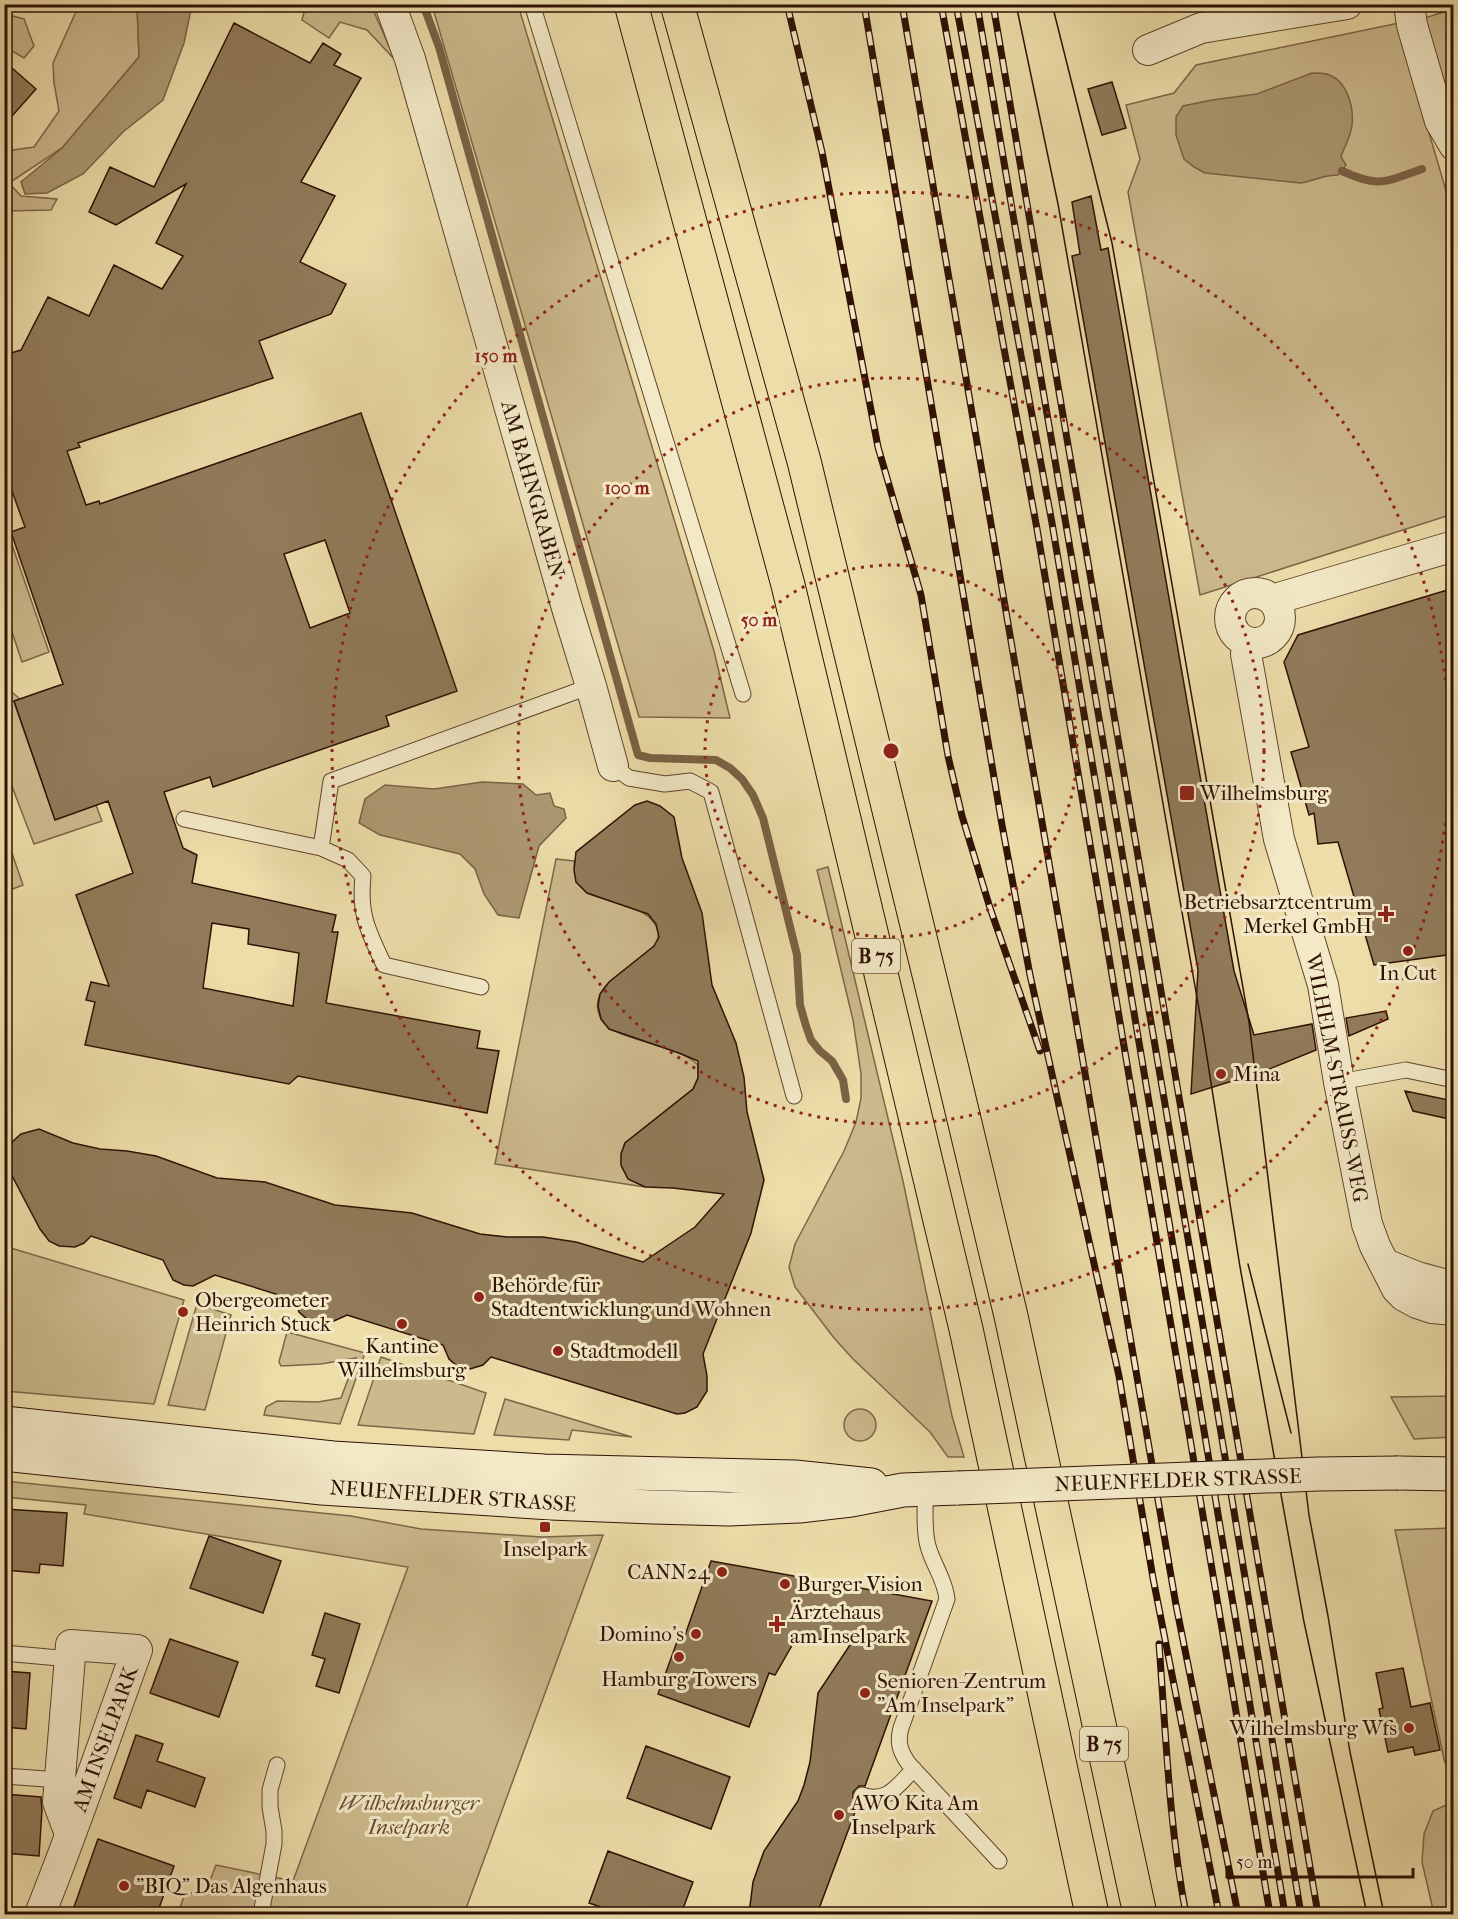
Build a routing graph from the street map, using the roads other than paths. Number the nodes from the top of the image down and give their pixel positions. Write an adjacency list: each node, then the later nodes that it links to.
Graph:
1 (390, 4): 12 (street, AM BAHNGRABEN)
2 (532, 4): 13 (lane)
3 (631, 4): 39 (highway, B 75)
4 (677, 4): 40 (highway, B 75)
5 (1347, 4): 7 (street)
6 (1409, 4): 8 (street)
7 (1148, 50)
8 (1454, 145)
9 (1454, 546): 10 (street)
10 (1274, 602): 11 (street); 11 (street)
11 (1248, 642): 19 (street, WILHELM-STRAUSS-WEG)
12 (591, 686): 14 (street, AM BAHNGRABEN); 16 (lane)
13 (743, 694)
14 (613, 766): 20 (lane)
15 (184, 819): 16 (lane)
16 (321, 848): 17 (lane)
17 (481, 987)
18 (1454, 1080): 19 (lane)
19 (1339, 1082): 21 (street, WILHELM-STRAUSS-WEG)
20 (794, 1096)
21 (1385, 1264): 22 (street); 23 (street, WILHELM-STRAUSS-WEG)
22 (1454, 1287)
23 (1454, 1310)
24 (4, 1423): 27 (main road, NEUENFELDER STRASSE)
25 (4, 1454): 27 (main road, NEUENFELDER STRASSE)
26 (1454, 1474): 27 (main road, NEUENFELDER STRASSE, bridge)
27 (914, 1490): 31 (lane)
28 (4, 1653): 29 (lane)
29 (70, 1659): 33 (street, AM INSELPARK); 35 (street, AM INSELPARK)
30 (277, 1765): 38 (lane)
31 (914, 1769): 34 (lane); 36 (lane)
32 (4, 1776): 33 (lane)
33 (60, 1780): 35 (street, AM INSELPARK)
34 (862, 1795)
35 (70, 1834): 37 (street, AM INSELPARK)
36 (995, 1857)
37 (40, 1914)
38 (261, 1914)
39 (1092, 1914)
40 (1140, 1914)

